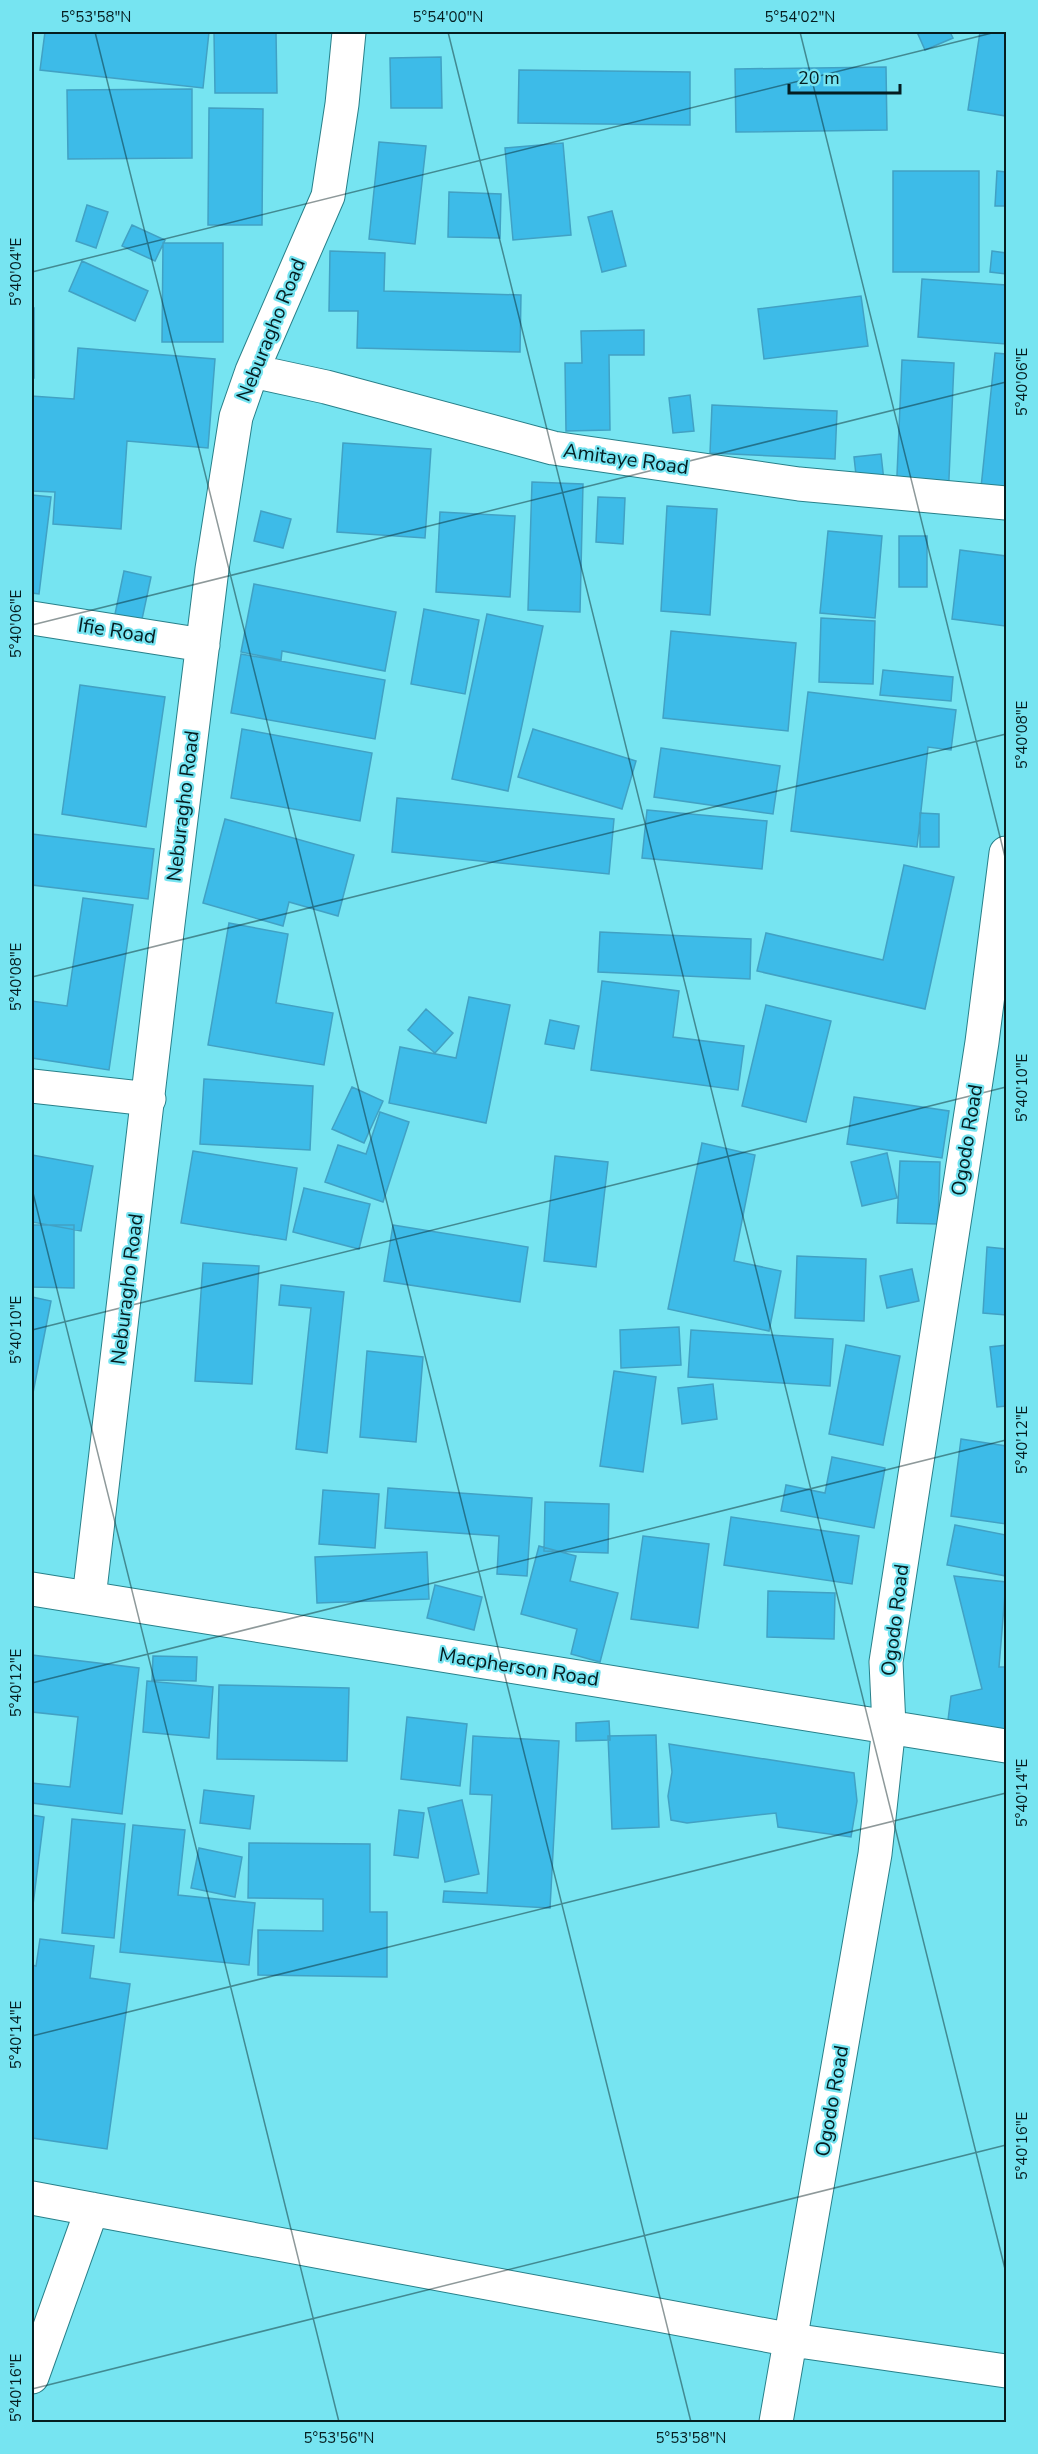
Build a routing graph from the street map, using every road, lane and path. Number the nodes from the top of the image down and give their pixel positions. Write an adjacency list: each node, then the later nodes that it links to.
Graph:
1 (349, 32): 2 (street, Neburagho Road)
2 (252, 371): 3 (street, Amitaye Road); 5 (street, Neburagho Road)
3 (1006, 503)
4 (32, 618): 5 (street, Ifie Road)
5 (203, 645): 8 (street, Neburagho Road)
6 (1006, 853): 11 (street, Ogodo Road)
7 (32, 1086): 8 (street)
8 (149, 1099): 10 (street, Neburagho Road)
9 (32, 1589): 10 (street, Macpherson Road)
10 (89, 1598): 11 (street, Macpherson Road)
11 (889, 1726): 12 (street, Macpherson Road); 15 (street, Ogodo Road)
12 (1006, 1746)
13 (32, 2198): 14 (street)
14 (92, 2209): 15 (street); 17 (street)
15 (792, 2340): 16 (street); 18 (street, Ogodo Road)
16 (1006, 2371)
17 (32, 2377)
18 (776, 2422)

